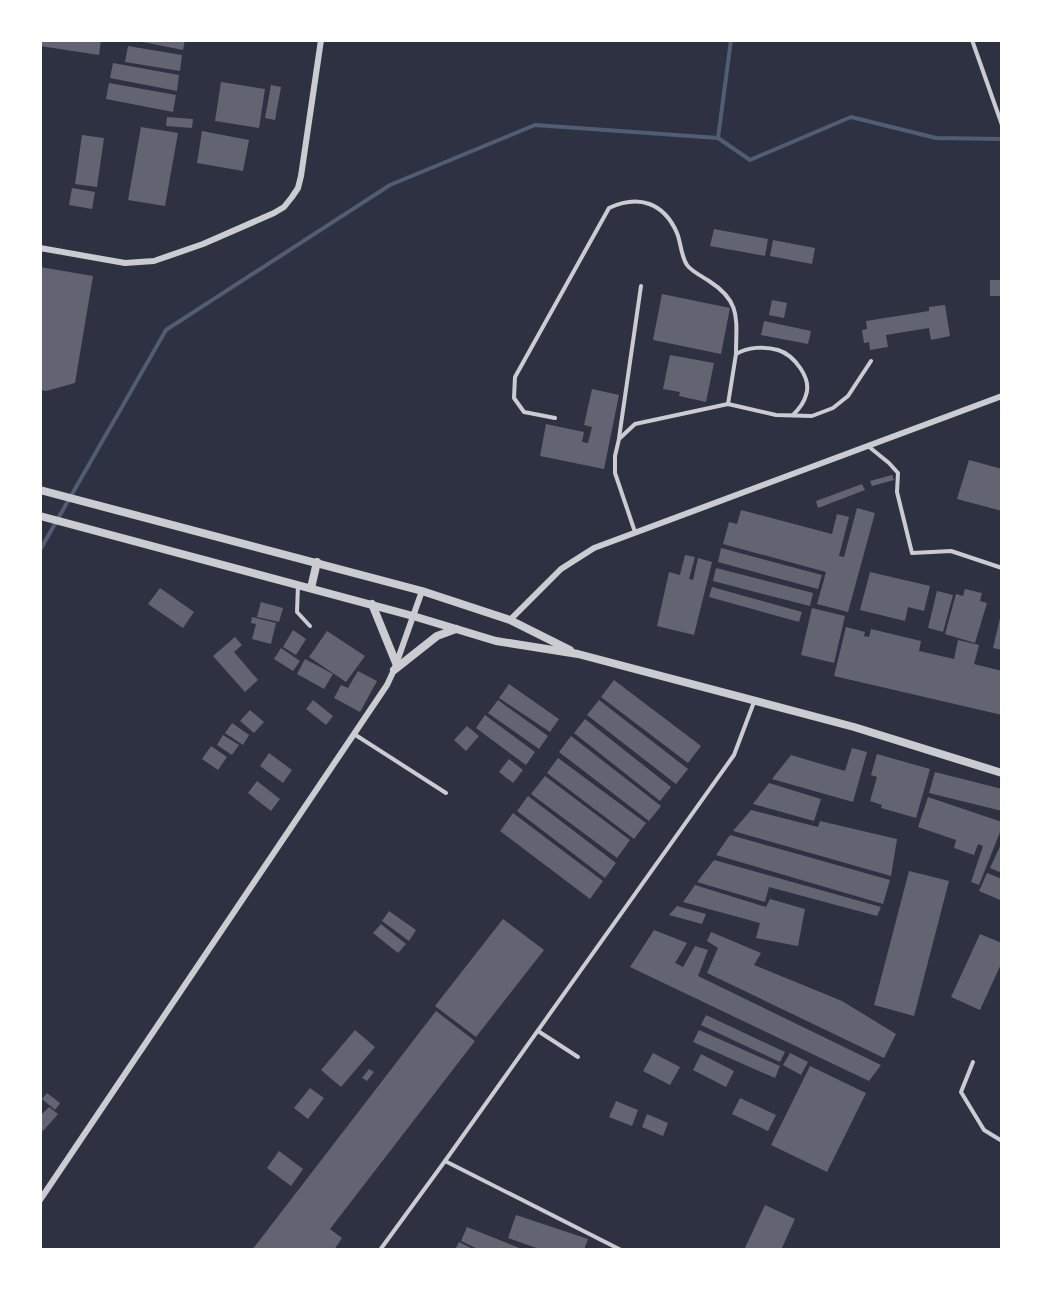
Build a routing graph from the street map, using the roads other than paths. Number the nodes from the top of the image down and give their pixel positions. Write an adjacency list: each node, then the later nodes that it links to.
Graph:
1 (321, 40): 4 (street)
2 (972, 40): 3 (lane)
3 (1002, 125)
4 (40, 248)
5 (641, 286): 12 (lane)
6 (736, 354): 9 (lane); 10 (lane); 11 (lane)
7 (871, 360): 10 (lane)
8 (1002, 396): 13 (street)
9 (729, 404): 10 (lane); 12 (lane)
10 (793, 416)
11 (555, 418)
12 (619, 439): 16 (lane)
13 (867, 446): 16 (street); 18 (lane)
14 (40, 490): 17 (street)
15 (45, 517): 19 (street)
16 (636, 532): 24 (street)
17 (317, 562): 20 (street); 21 (street)
18 (1002, 567)
19 (298, 585): 20 (street); 25 (lane)
20 (311, 588): 22 (street)
21 (422, 591): 23 (street); 24 (street)
22 (372, 604): 23 (street); 28 (street)
23 (413, 616): 26 (street); 28 (street)
24 (510, 620): 27 (street)
25 (310, 626)
26 (456, 628): 27 (street); 28 (street)
27 (578, 654): 29 (street)
28 (395, 666): 30 (street)
29 (754, 702): 31 (street); 33 (lane)
30 (353, 734): 32 (lane); 38 (street)
31 (1002, 773)
32 (446, 793)
33 (538, 1031): 34 (lane); 37 (lane)
34 (578, 1057)
35 (973, 1062): 36 (lane)
36 (1002, 1141)
37 (445, 1161): 39 (lane); 40 (lane)
38 (40, 1200)
39 (380, 1250)
40 (621, 1250)

